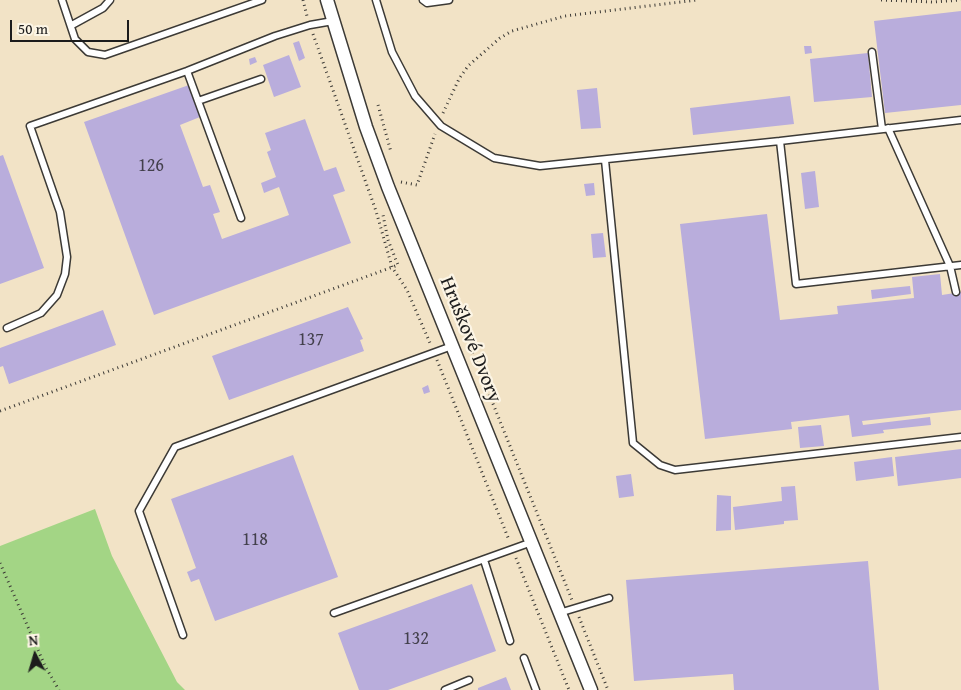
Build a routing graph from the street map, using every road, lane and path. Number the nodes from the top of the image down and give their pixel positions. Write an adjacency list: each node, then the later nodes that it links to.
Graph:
1 (62, 0): 13 (lane)
2 (110, 0): 13 (lane)
3 (262, 0): 13 (lane)
4 (303, 0): 14 (path)
5 (327, 0): 12 (street, Hruškové Dvory)
6 (376, 0): 21 (lane)
7 (423, 0): 8 (lane)
8 (449, 0)
9 (697, 0): 21 (path)
10 (881, 0): 11 (path)
11 (961, 0)
12 (334, 21): 14 (lane); 28 (street, Hruškové Dvory)
13 (72, 25)
14 (310, 25): 16 (lane); 34 (path)
15 (872, 52): 22 (lane)
16 (187, 71): 18 (lane); 37 (lane)
17 (261, 80): 18 (lane)
18 (198, 101): 31 (lane)
19 (378, 105): 24 (path)
20 (961, 120): 22 (lane)
21 (441, 126): 25 (lane); 27 (path)
22 (885, 129): 23 (lane); 33 (lane)
23 (780, 141): 25 (lane); 33 (lane)
24 (392, 155)
25 (605, 160): 41 (lane)
26 (399, 172): 27 (path)
27 (402, 181): 28 (path); 29 (path)
28 (388, 187): 38 (street, Hruškové Dvory)
29 (406, 190)
30 (382, 211): 34 (path)
31 (241, 218)
32 (961, 265): 33 (lane)
33 (950, 266): 36 (lane)
34 (392, 267): 39 (path); 40 (path)
35 (446, 290): 47 (path)
36 (956, 292)
37 (6, 328)
38 (452, 346): 39 (lane); 42 (street, Hruškové Dvory)
39 (434, 355): 43 (path); 50 (lane)
40 (0, 411)
41 (961, 437)
42 (532, 542): 43 (lane); 49 (street, Hruškové Dvory)
43 (513, 550): 44 (lane); 57 (path)
44 (484, 560): 48 (lane); 51 (lane)
45 (0, 564): 54 (path)
46 (609, 598): 47 (lane)
47 (575, 608): 49 (lane); 59 (path)
48 (334, 613)
49 (559, 613): 58 (street, Hruškové Dvory)
50 (183, 635)
51 (510, 640)
52 (524, 658): 56 (lane)
53 (469, 680): 55 (lane)
54 (59, 690)
55 (444, 690)
56 (536, 690)
57 (570, 690)
58 (591, 690)
59 (608, 690)

